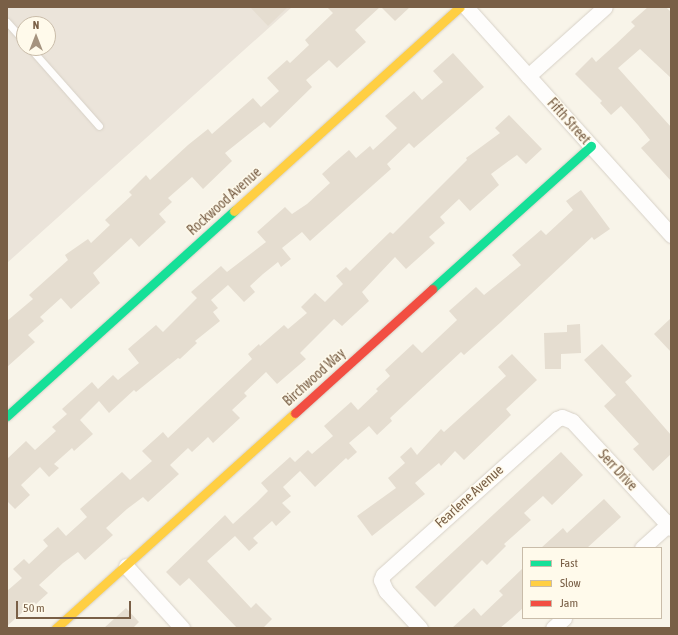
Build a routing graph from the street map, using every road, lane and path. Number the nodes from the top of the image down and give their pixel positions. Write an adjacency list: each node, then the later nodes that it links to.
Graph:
1 (460, 7): 11 (street, Rockwood Avenue)
2 (466, 7): 7 (street, Fifth Street)
3 (605, 7): 7 (street)
4 (7, 22): 5 (lane)
5 (16, 32)
6 (37, 56): 8 (lane)
7 (528, 76): 9 (street, Fifth Street)
8 (99, 126)
9 (591, 146): 10 (street, Fifth Street); 15 (street, Birchwood Way)
10 (671, 235)
11 (7, 416)
12 (562, 417): 13 (street, Serr Drive); 19 (street, Fearlene Avenue)
13 (670, 525): 14 (street)
14 (643, 547)
15 (126, 566): 17 (street, Birchwood Way); 18 (street)
16 (563, 619): 20 (street)
17 (56, 628)
18 (182, 628)
19 (420, 628)
20 (553, 628)

